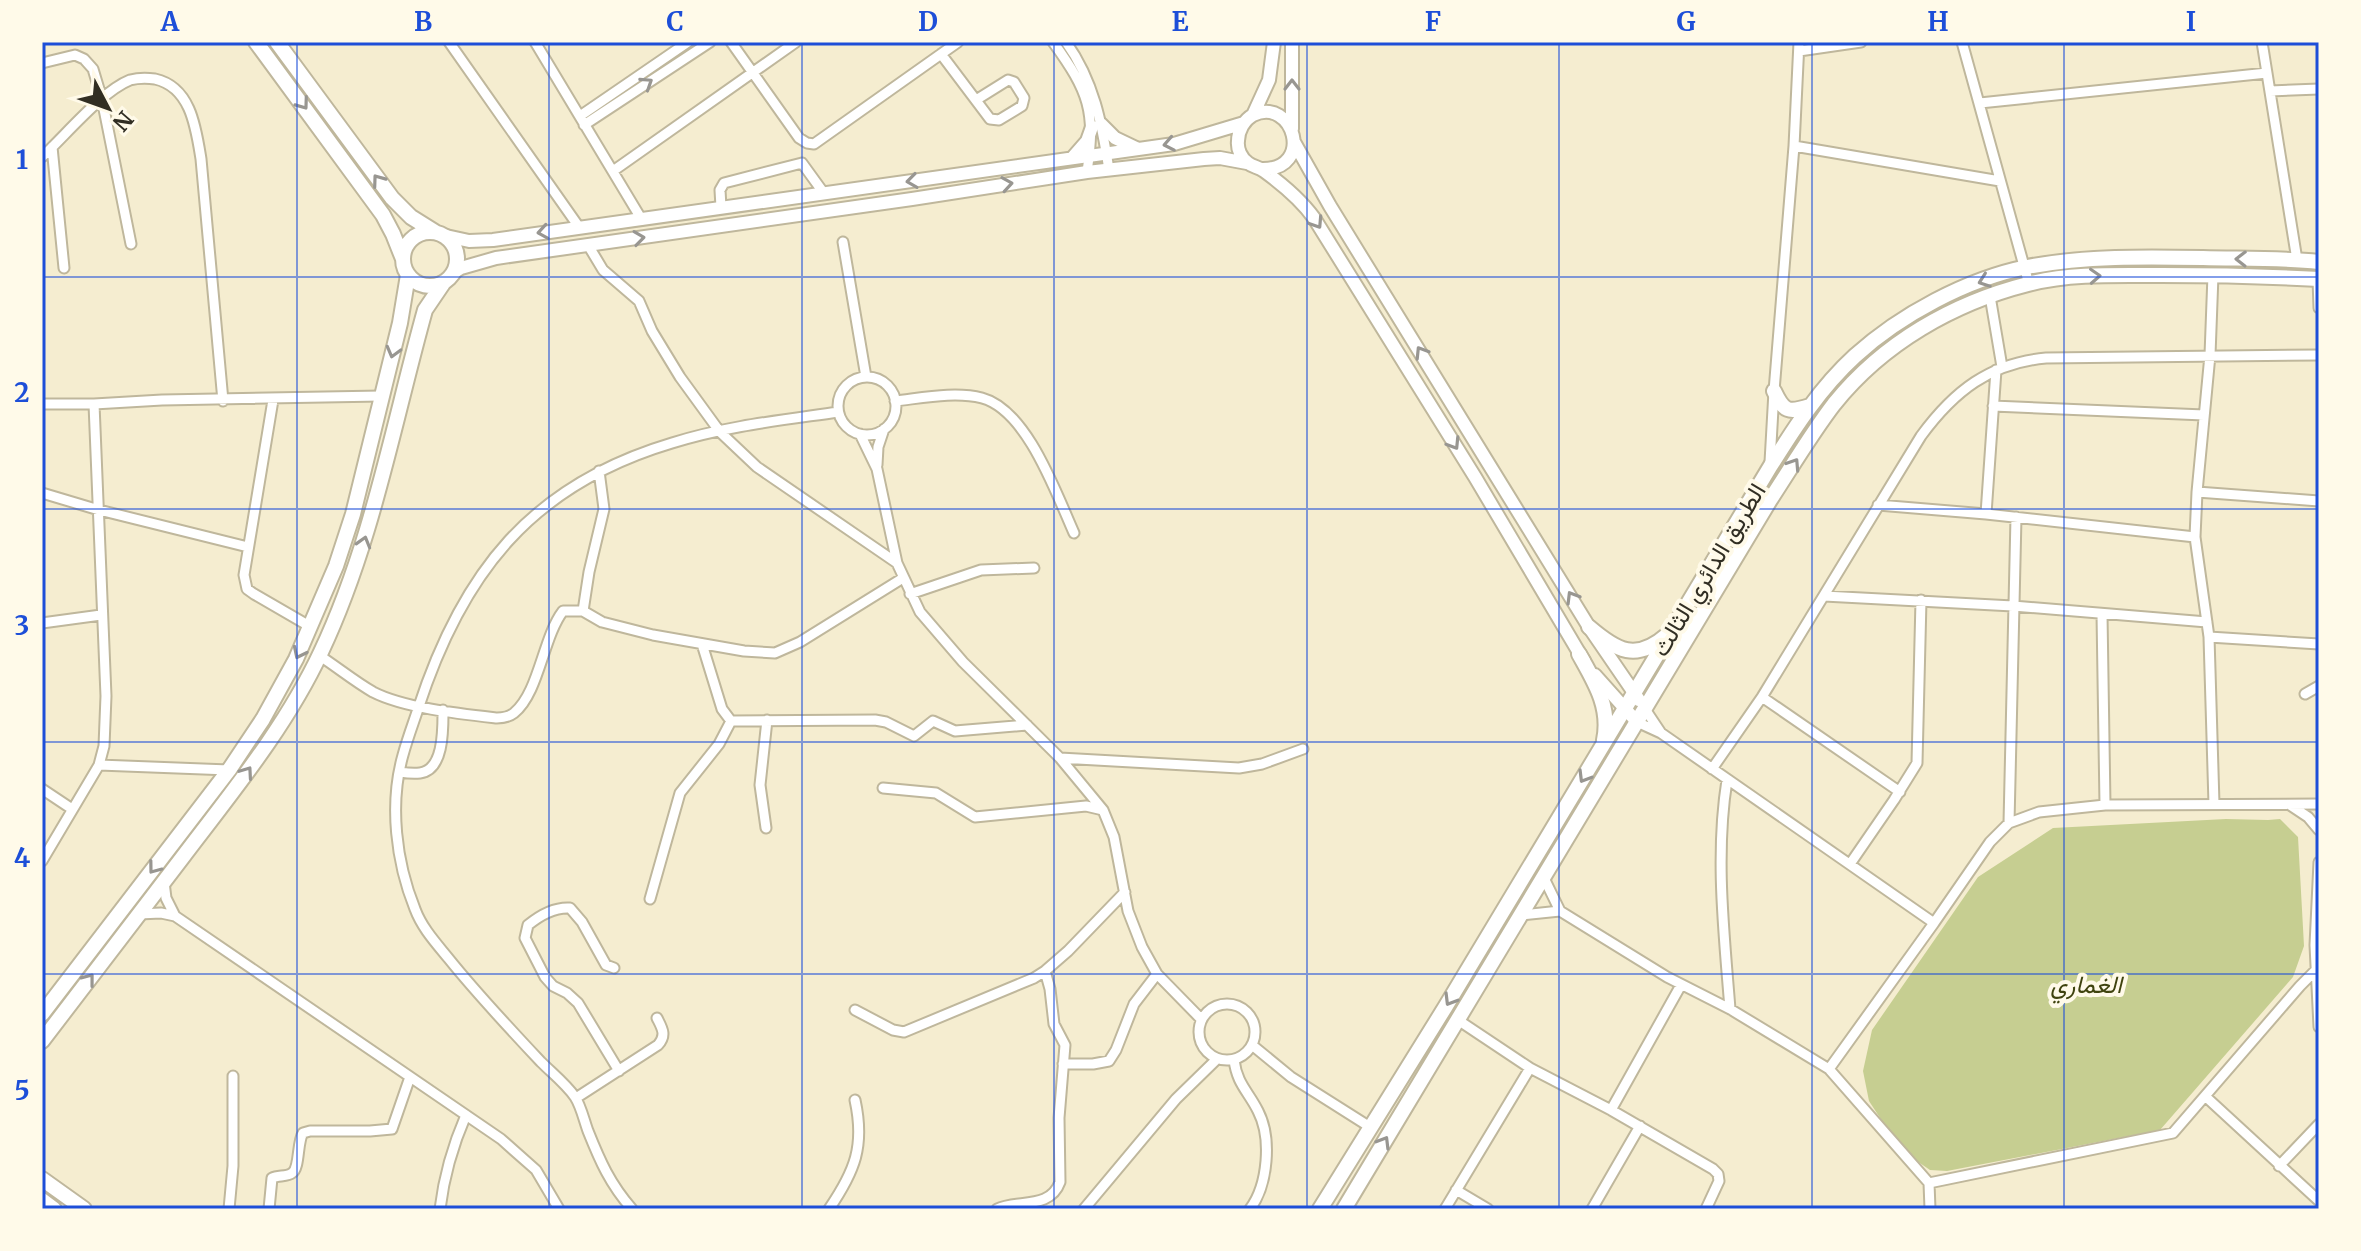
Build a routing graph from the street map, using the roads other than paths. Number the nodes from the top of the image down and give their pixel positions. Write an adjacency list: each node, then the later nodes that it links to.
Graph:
1 (256, 42): 56 (main road, one-way to 56)
2 (277, 42): 52 (main road, one-way to 2)
3 (449, 42): 51 (street)
4 (535, 42): 29 (street)
5 (688, 42): 29 (street)
6 (710, 42): 29 (street, one-way to 6)
7 (731, 42): 21 (street)
8 (796, 42): 21 (street)
9 (958, 42): 19 (street)
10 (1053, 42): 18 (street)
11 (1082, 42): 18 (street)
12 (1274, 42): 28 (street)
13 (1292, 42): 31 (street, one-way to 13)
14 (1861, 42): 17 (street)
15 (1962, 42): 27 (street)
16 (2262, 42): 22 (street)
17 (1799, 46): 33 (street)
18 (1066, 49): 30 (street)
19 (941, 54): 26 (street); 32 (street)
20 (42, 63): 25 (street)
21 (752, 73): 32 (street); 44 (street)
22 (2267, 73): 24 (street); 27 (street)
23 (2319, 89): 24 (street)
24 (2270, 91): 57 (street)
25 (102, 99): 34 (street); 54 (street); 75 (street)
26 (976, 100): 26 (street)
27 (1980, 103): 46 (street)
28 (1249, 119): 31 (street); 35 (street, one-way to 35); 41 (street)
29 (582, 120): 44 (street)
30 (1097, 126): 35 (street); 36 (street); 37 (street); 39 (street)
31 (1293, 136): 42 (street); 114 (street, one-way to 31)
32 (807, 143): 40 (street)
33 (1794, 146): 46 (street); 72 (street)
34 (52, 147): 38 (street); 60 (street)
35 (1138, 149): 36 (street)
36 (1107, 154): 37 (street); 43 (street)
37 (1089, 156): 39 (street); 45 (street)
38 (42, 157)
39 (1073, 157): 47 (street, one-way to 47)
40 (802, 163): 47 (street); 48 (street)
41 (1247, 163): 42 (street); 43 (street)
42 (1262, 169): 119 (street, one-way to 119)
43 (1109, 170): 45 (street)
44 (613, 171): 50 (street)
45 (1087, 172): 49 (street, one-way to 45)
46 (2000, 181): 59 (street)
47 (830, 191): 48 (street); 49 (street)
48 (721, 207): 50 (street)
49 (839, 210): 55 (street, one-way to 49)
50 (642, 220): 51 (street)
51 (579, 227): 52 (street, one-way to 52)
52 (440, 234): 56 (main road); 63 (main road)
53 (843, 242): 71 (street)
54 (131, 244)
55 (588, 245): 63 (street); 84 (street)
56 (403, 259): 61 (main road)
57 (2297, 260): 58 (main road, الطريق الدائري الثالث); 59 (main road, الطريق الدائري الثالث, one-way to 59)
58 (2319, 262)
59 (2025, 267): 65 (street); 79 (main road, الطريق الدائري الثالث, one-way to 79)
60 (64, 268)
61 (408, 275): 63 (main road); 73 (main road, one-way to 73)
62 (2213, 275): 64 (main road, الطريق الدائري الثالث); 65 (main road, الطريق الدائري الثالث, one-way to 62); 68 (street)
63 (448, 278): 107 (main road, one-way to 63)
64 (2319, 279): 67 (street)
65 (2029, 284): 66 (main road, الطريق الدائري الثالث)
66 (1990, 296): 70 (street); 128 (main road, الطريق الدائري الثالث, one-way to 66)
67 (2319, 308)
68 (2210, 355): 69 (street); 70 (street); 82 (street)
69 (2319, 355)
70 (1999, 368): 80 (street); 92 (street)
71 (866, 377): 76 (street); 81 (street)
72 (1774, 391): 79 (main road); 86 (street)
73 (381, 396): 74 (street); 105 (main road)
74 (273, 400): 75 (street); 98 (street)
75 (223, 401): 78 (street)
76 (895, 401): 83 (street); 96 (street)
77 (42, 404): 78 (street)
78 (94, 404): 93 (street)
79 (1810, 406): 86 (main road, الطريق الدائري الثالث)
80 (1993, 406): 82 (street); 94 (street)
81 (838, 412): 84 (street); 85 (street)
82 (2204, 415): 89 (street)
83 (885, 428): 85 (street); 87 (street)
84 (720, 432): 88 (street); 99 (street)
85 (860, 434): 87 (street)
86 (1770, 467): 115 (main road, الطريق الدائري الثالث)
87 (877, 469): 99 (street)
88 (599, 471): 108 (street); 125 (street)
89 (2197, 492): 91 (street); 97 (street)
90 (42, 493): 93 (street)
91 (2319, 501)
92 (1878, 505): 94 (street); 103 (street)
93 (99, 510): 98 (street); 110 (street)
94 (1986, 514): 95 (street)
95 (2016, 517): 97 (street); 106 (street)
96 (1074, 533)
97 (2195, 537): 111 (street)
98 (248, 547): 113 (street)
99 (897, 563): 101 (street)
100 (1034, 568): 102 (street)
101 (903, 578): 102 (street); 117 (street)
102 (910, 594): 131 (street)
103 (1824, 596): 104 (street); 124 (street)
104 (1921, 600): 106 (street); 143 (street)
105 (321, 603): 107 (main road); 113 (main road)
106 (2013, 606): 109 (street); 150 (street)
107 (340, 609): 120 (main road)
108 (583, 611): 117 (street); 127 (street)
109 (2102, 614): 111 (street); 147 (street)
110 (101, 615): 112 (street); 136 (street)
111 (2207, 622): 116 (street)
112 (42, 623)
113 (311, 627): 138 (main road, one-way to 138)
114 (1589, 627): 115 (main road); 122 (street)
115 (1674, 629): 122 (main road, الطريق الدائري الثالث)
116 (2209, 637): 118 (street); 144 (street)
117 (702, 644): 130 (street)
118 (2319, 644)
119 (1579, 654): 126 (street); 133 (main road)
120 (320, 656): 125 (street); 158 (main road, one-way to 120)
121 (2319, 686): 123 (street)
122 (1634, 694): 126 (main road, الطريق الدائري الثالث); 128 (street)
123 (2305, 694)
124 (1762, 697): 137 (street); 143 (street)
125 (419, 706): 127 (street); 139 (street)
126 (1624, 709): 128 (street); 133 (main road, الطريق الدائري الثالث)
127 (443, 710): 139 (street)
128 (1641, 716): 132 (street); 132 (street); 156 (main road, الطريق الدائري الثالث)
129 (767, 720): 130 (street); 131 (street); 151 (street)
130 (731, 721): 160 (street)
131 (1027, 725): 135 (street)
132 (1661, 733): 137 (street)
133 (1602, 747): 195 (main road, الطريق الدائري الثالث, one-way to 195)
134 (1303, 749): 135 (street)
135 (1060, 758): 149 (street)
136 (99, 765): 138 (street); 148 (street)
137 (1712, 769): 140 (street)
138 (229, 770): 173 (main road, one-way to 173)
139 (400, 772): 189 (street)
140 (1727, 780): 155 (street); 171 (street)
141 (883, 788): 149 (street)
142 (42, 789): 148 (street)
143 (1900, 792): 155 (street)
144 (2214, 804): 145 (street); 147 (street)
145 (2287, 804): 146 (street); 152 (street)
146 (2319, 804)
147 (2105, 805): 150 (street)
148 (72, 809): 153 (street)
149 (1103, 810): 159 (street)
150 (2009, 823): 165 (street)
151 (766, 828)
152 (2319, 830)
153 (42, 861)
154 (2319, 862): 157 (street)
155 (1850, 864): 165 (street)
156 (1543, 876): 161 (street); 163 (main road, الطريق الدائري الثالث)
157 (2318, 877): 167 (street)
158 (164, 882): 162 (main road); 164 (street)
159 (1125, 892): 168 (street); 169 (street)
160 (650, 899)
161 (1560, 911): 163 (street); 170 (street)
162 (139, 914): 164 (street); 178 (main road, one-way to 162)
163 (1521, 915): 176 (main road, الطريق الدائري الثالث)
164 (175, 916): 187 (street)
165 (1934, 923): 184 (street)
166 (614, 968): 185 (street)
167 (2316, 970): 177 (street); 188 (street)
168 (1045, 971): 172 (street); 182 (street)
169 (1157, 974): 175 (street); 182 (street)
170 (1681, 985): 171 (street); 191 (street)
171 (1730, 1009): 184 (street)
172 (855, 1010)
173 (42, 1014)
174 (657, 1018): 185 (street)
175 (1201, 1019): 179 (street); 180 (street)
176 (1458, 1020): 183 (street); 199 (main road, الطريق الدائري الثالث, one-way to 176)
177 (2319, 1027)
178 (42, 1041)
179 (1252, 1045): 181 (street); 195 (street)
180 (1217, 1059): 181 (street); 213 (street)
181 (1234, 1060): 214 (street)
182 (1063, 1064): 212 (street)
183 (1530, 1068): 191 (street); 201 (street)
184 (1829, 1069): 200 (street)
185 (619, 1071): 189 (street)
186 (233, 1076): 206 (street)
187 (410, 1077): 192 (street); 207 (street)
188 (2205, 1096): 196 (street); 200 (street)
189 (576, 1098): 210 (street)
190 (855, 1100): 211 (street)
191 (1611, 1110): 194 (street)
192 (466, 1115): 208 (street); 209 (street)
193 (2319, 1124): 196 (street)
194 (1640, 1126): 219 (street); 220 (street)
195 (1370, 1127): 197 (main road, الطريق الدائري الثالث)
196 (2279, 1166): 203 (street)
197 (1344, 1169): 199 (main road); 215 (main road, الطريق الدائري الثالث)
198 (42, 1179): 205 (main road)
199 (1362, 1179): 216 (main road, الطريق الدائري الثالث)
200 (1929, 1183): 221 (street)
201 (1456, 1190): 217 (street); 218 (street)
202 (42, 1200): 204 (main road)
203 (2319, 1201)
204 (54, 1209)
205 (84, 1209)
206 (229, 1209)
207 (269, 1209)
208 (440, 1209)
209 (559, 1209)
210 (632, 1209)
211 (829, 1209)
212 (997, 1209)
213 (1084, 1209)
214 (1250, 1209)
215 (1320, 1209)
216 (1344, 1209)
217 (1445, 1209)
218 (1488, 1209)
219 (1592, 1209)
220 (1706, 1209)
221 (1930, 1209)

